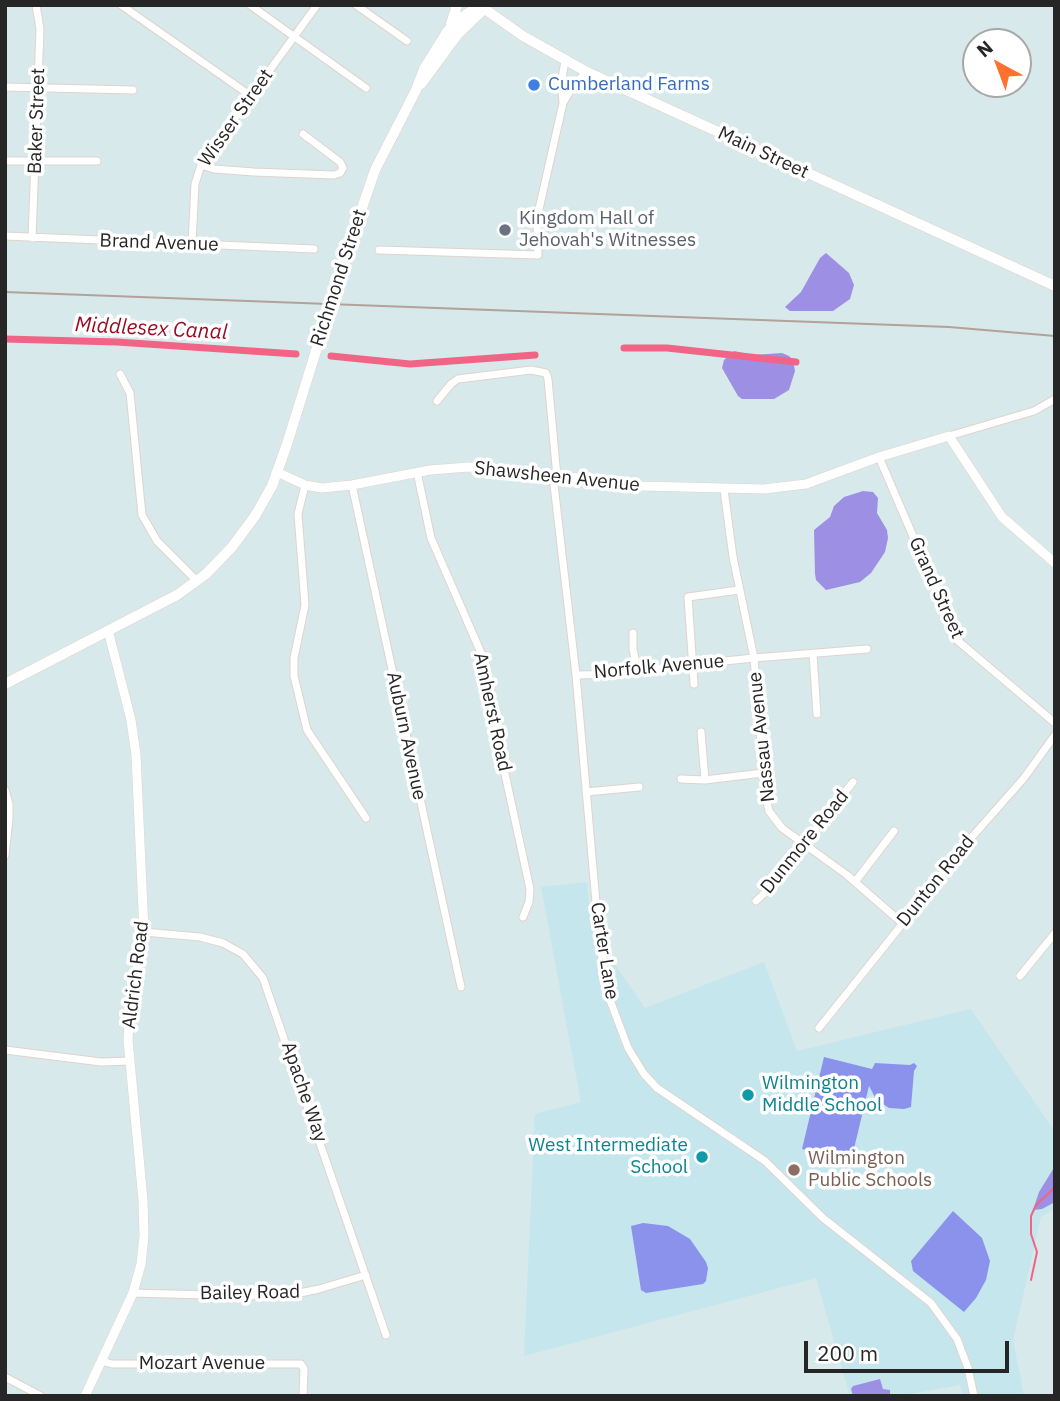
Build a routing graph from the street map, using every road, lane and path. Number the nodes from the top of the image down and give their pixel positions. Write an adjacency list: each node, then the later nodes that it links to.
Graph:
1 (36, 5): 14 (street, Baker Street)
2 (121, 5): 18 (street)
3 (250, 5): 9 (street)
4 (317, 5): 9 (street, Wisser Street)
5 (356, 5): 10 (street)
6 (457, 5): 8 (main road)
7 (481, 7): 8 (main road, Richmond Street); 11 (main road, Main Street); 17 (main road, Richmond Street)
8 (447, 32): 17 (main road, Richmond Street)
9 (295, 36): 15 (street); 18 (street, Wisser Street)
10 (407, 41)
11 (565, 61): 12 (main road, Main Street); 19 (street)
12 (587, 72): 19 (street); 30 (main road, Main Street)
13 (5, 87): 14 (street)
14 (38, 88): 16 (street); 22 (street, Baker Street)
15 (366, 88)
16 (133, 90)
17 (416, 90): 36 (main road, Richmond Street, bridge)
18 (251, 96): 24 (street, Wisser Street)
19 (564, 103): 29 (street)
20 (303, 134): 24 (street)
21 (5, 161): 22 (street)
22 (35, 162): 23 (street); 26 (street, Baker Street)
23 (97, 162)
24 (201, 165): 27 (street, Wisser Street)
25 (5, 236): 26 (street, Brand Avenue)
26 (32, 238): 27 (street, Brand Avenue)
27 (192, 244): 28 (street, Brand Avenue)
28 (314, 249)
29 (379, 250)
30 (1055, 286)
31 (120, 374): 43 (street)
32 (1055, 399): 34 (street, Shawsheen Avenue)
33 (437, 401): 38 (street, Carter Lane)
34 (949, 436): 35 (street, Shawsheen Avenue); 42 (street)
35 (879, 457): 41 (street, Shawsheen Avenue); 56 (street, Grand Street)
36 (277, 472): 39 (street, Shawsheen Avenue); 43 (main road)
37 (417, 472): 38 (street, Shawsheen Avenue); 40 (street, Shawsheen Avenue); 72 (street, Amherst Road)
38 (555, 476): 41 (street, Shawsheen Avenue); 52 (street, Carter Lane)
39 (304, 485): 40 (street, Shawsheen Avenue); 66 (street)
40 (352, 485): 77 (street, Auburn Avenue)
41 (724, 490): 44 (street, Nassau Avenue)
42 (1055, 562)
43 (197, 581): 45 (main road)
44 (739, 590): 49 (street, Nassau Avenue); 50 (street)
45 (108, 630): 53 (main road); 74 (street, Aldrich Road)
46 (633, 633): 51 (street)
47 (867, 649): 48 (street, Norfolk Avenue)
48 (813, 654): 49 (street, Norfolk Avenue); 55 (street)
49 (754, 658): 50 (street, Norfolk Avenue); 59 (street, Nassau Avenue)
50 (693, 664): 51 (street, Norfolk Avenue); 54 (street)
51 (638, 673): 52 (street, Norfolk Avenue)
52 (576, 675): 65 (street, Carter Lane)
53 (5, 684)
54 (694, 684)
55 (817, 714)
56 (1055, 723)
57 (701, 732): 61 (street)
58 (1055, 736): 73 (street, Dunton Road)
59 (763, 773): 61 (street); 68 (street, Nassau Avenue)
60 (681, 779): 61 (street)
61 (705, 780)
62 (853, 782): 68 (street, Dunmore Road)
63 (639, 787): 65 (street)
64 (5, 790): 69 (street)
65 (586, 792): 89 (street, Carter Lane)
66 (366, 818)
67 (894, 831): 70 (street)
68 (804, 845): 70 (street, Nassau Avenue); 71 (street, Dunmore Road)
69 (5, 855)
70 (855, 882): 73 (street, Nassau Avenue)
71 (756, 901)
72 (523, 917)
73 (902, 923): 78 (street, Dunton Road)
74 (144, 932): 80 (street, Aldrich Road); 81 (street, Apache Way)
75 (1055, 933): 76 (street)
76 (1020, 976)
77 (461, 987)
78 (819, 1028)
79 (5, 1050): 80 (street)
80 (130, 1061): 82 (street, Aldrich Road)
81 (366, 1275): 82 (street, Bailey Road); 83 (street, Apache Way)
82 (133, 1293): 84 (street, Aldrich Road)
83 (386, 1335)
84 (102, 1361): 87 (street, Aldrich Road); 88 (street, Mozart Avenue)
85 (5, 1377): 86 (street)
86 (41, 1396)
87 (85, 1396)
88 (303, 1396)
89 (974, 1396)

